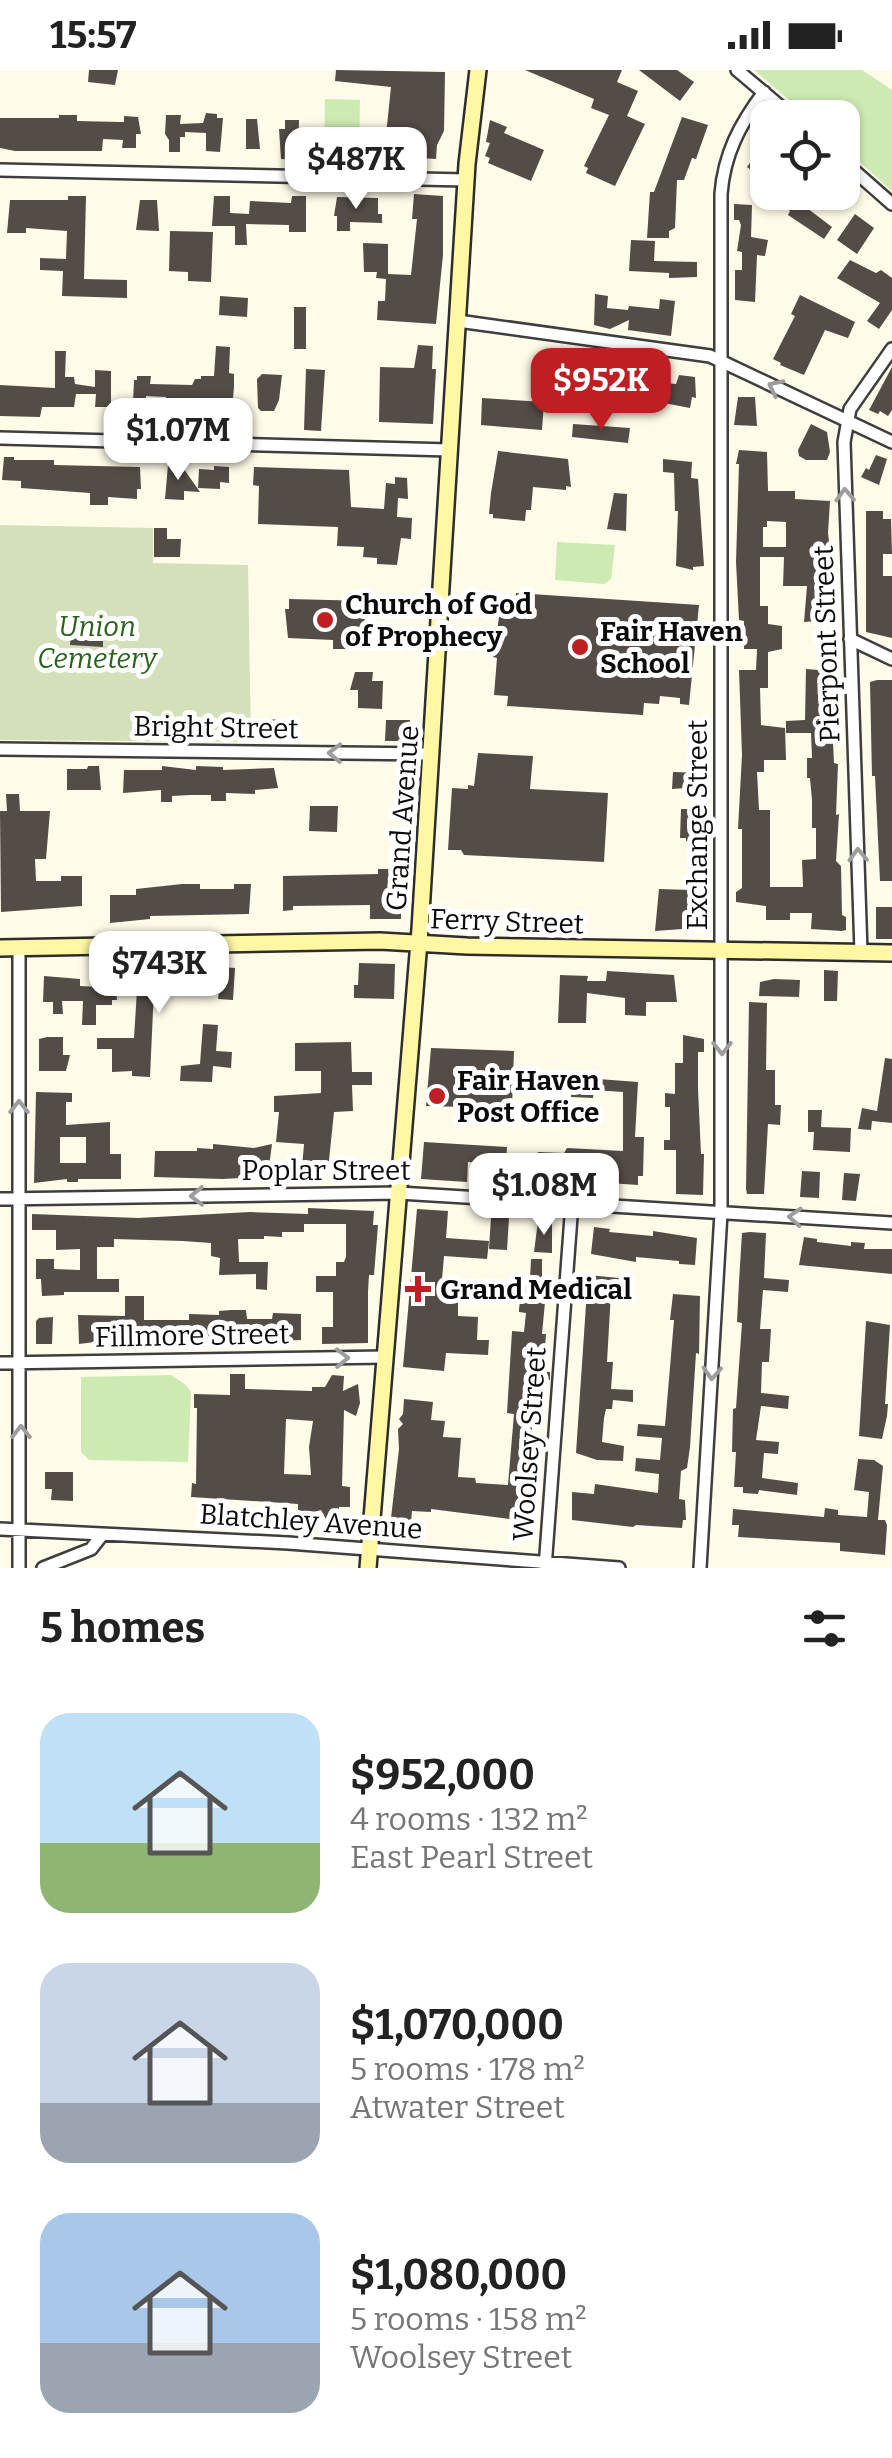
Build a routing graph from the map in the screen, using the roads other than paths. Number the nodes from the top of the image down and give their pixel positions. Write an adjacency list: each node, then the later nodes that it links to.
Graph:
1 (478, 70): 7 (main road, Grand Avenue)
2 (737, 70): 3 (street)
3 (764, 92): 4 (street); 11 (street, Exchange Street)
4 (773, 100)
5 (0, 170): 7 (street)
6 (860, 176): 8 (street)
7 (466, 180): 9 (main road, Grand Avenue)
8 (892, 204)
9 (458, 320): 11 (street); 15 (main road, Grand Avenue)
10 (892, 348): 12 (street, Pierpont Street)
11 (720, 361): 12 (street, one-way to 11); 23 (street, Exchange Street)
12 (846, 422): 14 (street); 16 (street, Pierpont Street, one-way to 12)
13 (0, 438): 15 (street)
14 (892, 442)
15 (450, 450): 19 (main road, Grand Avenue)
16 (850, 640): 17 (street); 24 (street, Pierpont Street, one-way to 16)
17 (892, 659)
18 (0, 749): 19 (street, Bright Street, one-way to 18)
19 (432, 754): 20 (main road, Grand Avenue)
20 (419, 943): 22 (main road, Ferry Street); 23 (main road, Ferry Street); 26 (main road, Grand Avenue)
21 (0, 948): 22 (main road, Ferry Street)
22 (19, 948): 27 (street, one-way to 22)
23 (722, 950): 24 (main road, Ferry Street); 30 (street, Exchange Street, one-way to 30)
24 (861, 952): 25 (main road, Ferry Street)
25 (892, 953)
26 (400, 1192): 27 (street, Poplar Street, one-way to 27); 29 (street, Poplar Street); 32 (main road, Grand Avenue)
27 (20, 1198): 28 (street, Poplar Street); 33 (street)
28 (0, 1199)
29 (572, 1203): 30 (street, Poplar Street); 39 (street, Woolsey Street)
30 (722, 1213): 31 (street, Poplar Street, one-way to 30); 44 (street, Exchange Street, one-way to 44)
31 (892, 1224)
32 (386, 1357): 33 (street, Fillmore Street, one-way to 32); 38 (main road, Grand Avenue)
33 (20, 1363): 34 (street, Fillmore Street); 36 (street, one-way to 33)
34 (0, 1364)
35 (0, 1529): 36 (street, Blatchley Avenue)
36 (21, 1530): 37 (street, Blatchley Avenue); 40 (street)
37 (102, 1535): 38 (street, Blatchley Avenue); 41 (street)
38 (370, 1550): 39 (street, Blatchley Avenue); 42 (main road, Grand Avenue)
39 (545, 1565): 43 (street, Blatchley Avenue)
40 (19, 1568)
41 (43, 1568)
42 (368, 1568)
43 (619, 1568)
44 (700, 1568)

